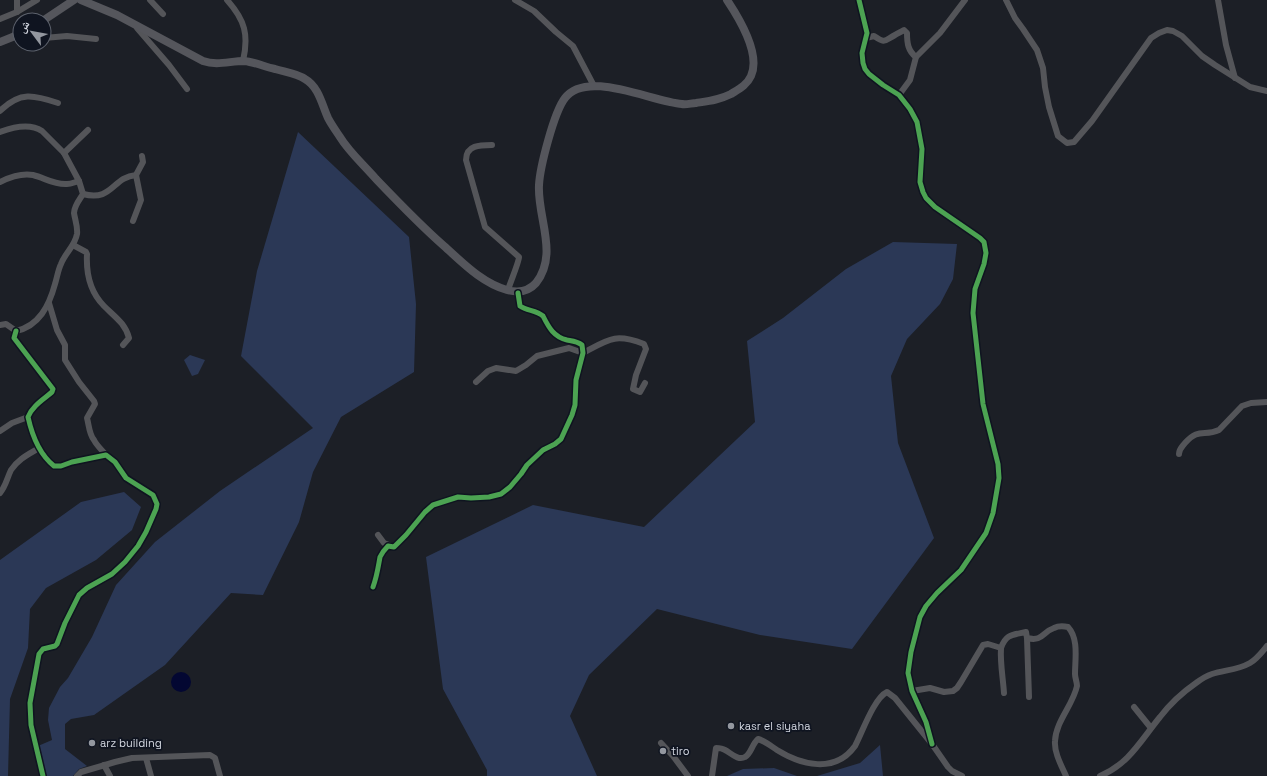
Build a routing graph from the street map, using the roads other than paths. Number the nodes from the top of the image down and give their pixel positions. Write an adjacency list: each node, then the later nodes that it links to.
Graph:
1 (16, 0): 13 (street)
2 (37, 0): 13 (street)
3 (74, 0): 16 (main road)
4 (81, 0): 18 (main road)
5 (150, 0): 15 (street)
6 (227, 0): 25 (street)
7 (515, 0): 27 (street)
8 (728, 0): 27 (main road)
9 (859, 0): 21 (street)
10 (965, 0): 24 (street)
11 (1006, 0): 26 (street)
12 (1218, 0): 26 (street)
13 (17, 12)
14 (12, 14): 17 (street)
15 (163, 14)
16 (52, 15)
17 (0, 19)
18 (133, 24): 25 (main road); 28 (street)
19 (12, 37): 23 (main road)
20 (52, 37): 22 (street)
21 (866, 38): 24 (street); 30 (street)
22 (96, 40)
23 (0, 42)
24 (916, 57): 30 (street)
25 (243, 61): 44 (main road)
26 (1235, 78): 29 (street)
27 (594, 86): 45 (main road)
28 (187, 89)
29 (1267, 91)
30 (899, 94): 66 (street)
31 (58, 103): 32 (street)
32 (0, 111)
33 (88, 130): 36 (street)
34 (0, 132): 36 (street)
35 (492, 145): 44 (street)
36 (64, 153): 39 (street)
37 (142, 156): 38 (street)
38 (136, 175): 41 (street); 42 (street)
39 (79, 181): 40 (street); 41 (street)
40 (0, 182)
41 (84, 194): 43 (street)
42 (133, 221)
43 (73, 245): 46 (street); 49 (street)
44 (508, 290): 45 (main road)
45 (518, 293): 50 (street)
46 (49, 303): 48 (street); 58 (street)
47 (0, 325): 48 (street)
48 (16, 331): 54 (street)
49 (123, 345)
50 (582, 353): 51 (street); 52 (street); 61 (street)
51 (476, 382)
52 (646, 383)
53 (1267, 402): 57 (street)
54 (28, 417): 55 (street); 56 (street)
55 (0, 431)
56 (39, 448): 58 (street); 59 (street)
57 (1179, 454)
58 (106, 455): 75 (street)
59 (0, 493)
60 (378, 535): 61 (street)
61 (394, 547): 62 (street)
62 (373, 587)
63 (1027, 638): 65 (street); 68 (street); 83 (street)
64 (1267, 646): 70 (street)
65 (1001, 648): 66 (street); 67 (street)
66 (912, 691): 72 (street)
67 (1004, 693)
68 (1029, 697)
69 (1134, 707): 70 (street)
70 (1151, 728): 84 (street)
71 (661, 743): 80 (street)
72 (932, 744): 81 (street); 82 (street)
73 (146, 758): 74 (street); 78 (street); 79 (street)
74 (104, 766): 76 (street); 77 (street)
75 (42, 776)
76 (77, 776)
77 (110, 776)
78 (151, 776)
79 (220, 776)
80 (688, 776)
81 (712, 776)
82 (962, 776)
83 (1066, 776)
84 (1100, 776)

